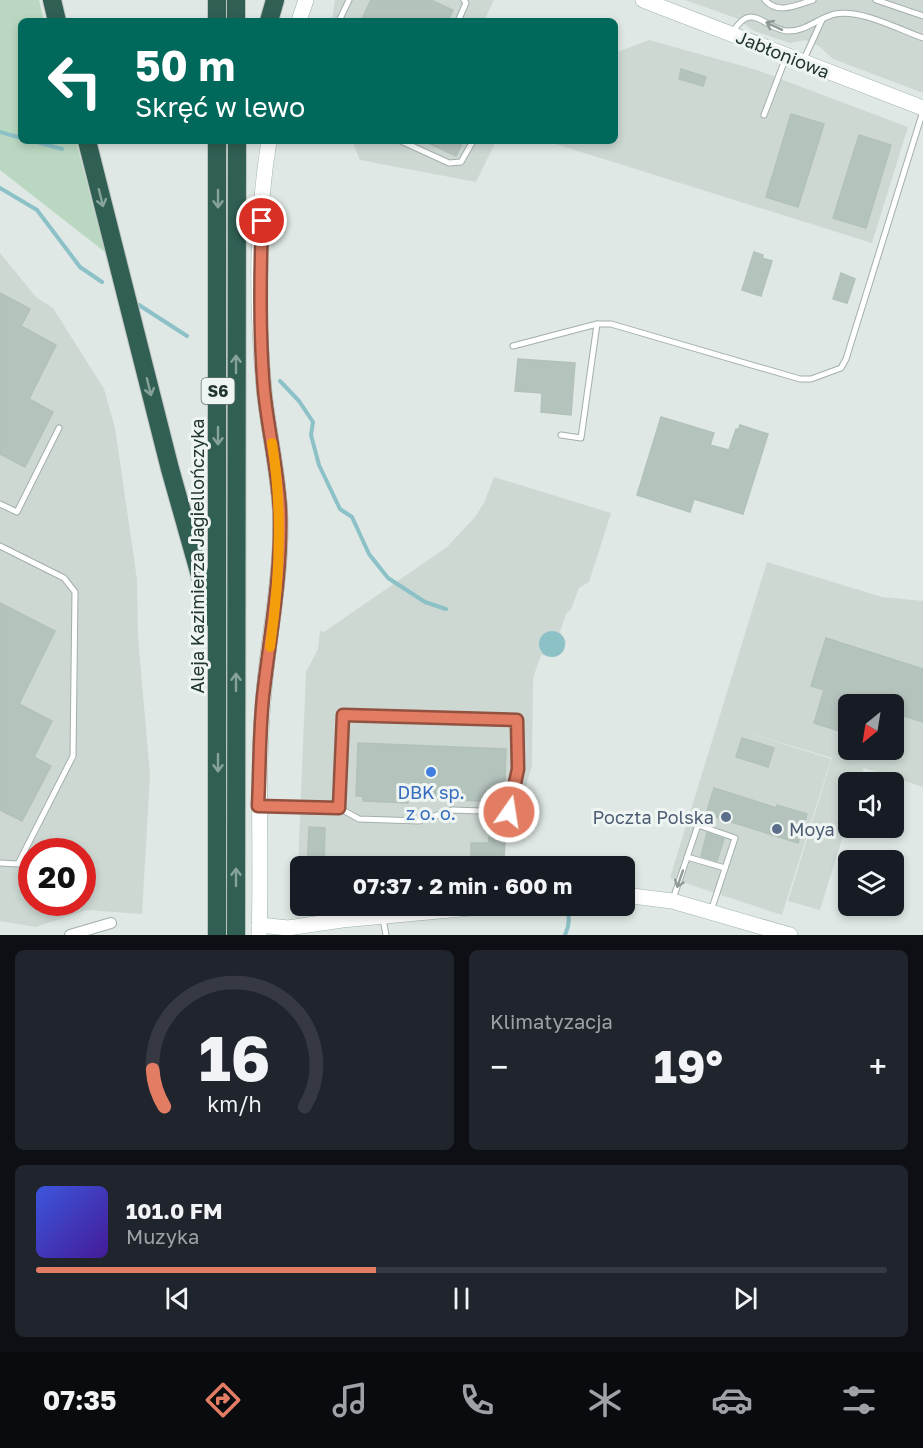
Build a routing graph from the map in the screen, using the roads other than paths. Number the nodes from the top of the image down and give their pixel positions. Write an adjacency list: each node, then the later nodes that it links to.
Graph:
1 (52, 0): 13 (highway)
2 (217, 0): 14 (highway)
3 (236, 0): 15 (highway)
4 (275, 0): 16 (highway)
5 (306, 0): 17 (street)
6 (349, 0): 18 (lane)
7 (464, 0): 19 (lane)
8 (643, 0): 21 (street, Jabłoniowa)
9 (765, 0): 10 (lane)
10 (813, 0)
11 (876, 0): 12 (lane)
12 (923, 16)
13 (56, 18)
14 (217, 18)
15 (236, 18)
16 (270, 18)
17 (300, 18)
18 (340, 18)
19 (459, 18)
20 (822, 20): 21 (lane, one-way to 21); 22 (lane); 24 (lane)
21 (733, 34): 23 (street, Jabłoniowa)
22 (923, 38)
23 (787, 55): 24 (street, Jabłoniowa); 26 (lane)
24 (803, 61): 25 (street, Jabłoniowa)
25 (923, 109): 33 (lane)
26 (764, 115)
27 (88, 144): 39 (highway, one-way to 39)
28 (218, 144): 39 (highway, Aleja Kazimierza Jagiellończyka / S6, one-way to 39)
29 (237, 144): 54 (highway, S6, one-way to 29)
30 (269, 144): 40 (street)
31 (408, 144): 32 (lane)
32 (471, 144)
33 (597, 324): 34 (lane); 36 (lane)
34 (513, 346)
35 (59, 428): 37 (lane)
36 (561, 435)
37 (0, 504)
38 (0, 546): 43 (lane)
39 (219, 642): 53 (highway, Aleja Kazimierza Jagiellończyka / S6, one-way to 53)
40 (258, 806): 41 (lane); 51 (street)
41 (339, 808): 41 (lane)
42 (687, 856): 44 (lane); 44 (lane); 46 (lane, one-way to 46)
43 (0, 863)
44 (724, 868): 47 (lane)
45 (635, 896): 46 (street)
46 (672, 901): 47 (street)
47 (711, 911): 56 (street)
48 (393, 916): 49 (street)
49 (383, 917): 51 (street); 55 (lane)
50 (111, 923): 52 (street)
51 (259, 930)
52 (70, 935)
53 (217, 935)
54 (236, 935)
55 (386, 935)
56 (790, 935)

